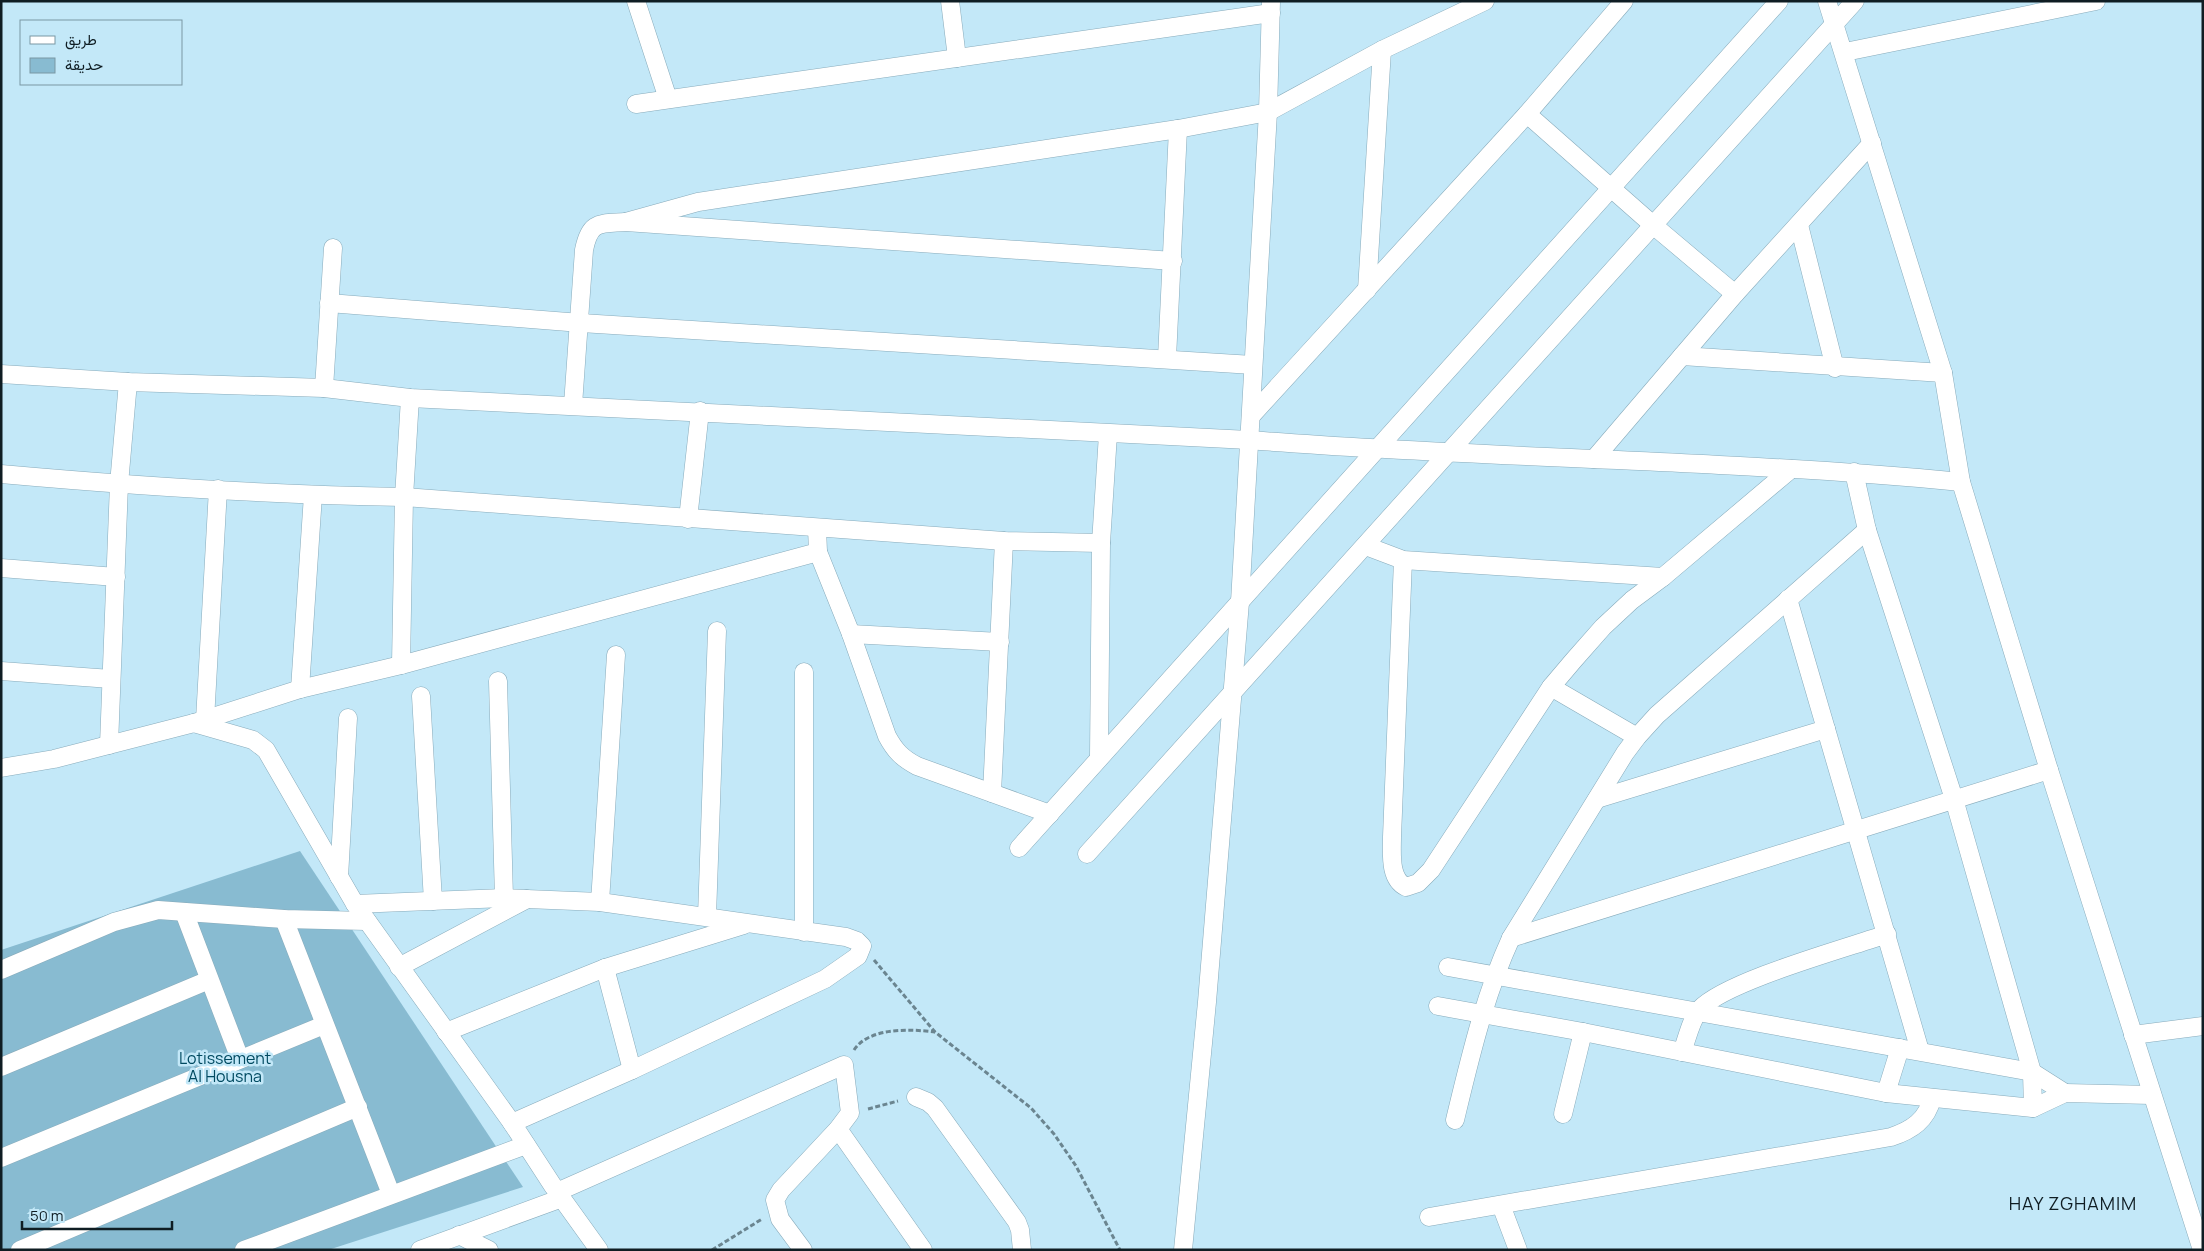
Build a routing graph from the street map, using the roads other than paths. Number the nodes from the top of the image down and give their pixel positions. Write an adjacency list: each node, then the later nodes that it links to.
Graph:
1 (636, 1): 14 (street)
2 (950, 1): 13 (street)
3 (1485, 1): 11 (street)
4 (1624, 1): 17 (street)
5 (1779, 1): 20 (street)
6 (1827, 1): 10 (street)
7 (1855, 1): 10 (street)
8 (2096, 1): 12 (street)
9 (1271, 7): 13 (street); 16 (street)
10 (1835, 22): 12 (street); 22 (street)
11 (1382, 50): 16 (street); 26 (street)
12 (1845, 52): 19 (street)
13 (957, 58): 14 (street)
14 (668, 99): 15 (street)
15 (636, 104)
16 (1268, 112): 18 (street); 32 (street)
17 (1527, 114): 20 (street); 26 (street)
18 (1178, 129): 21 (street); 25 (street)
19 (1872, 143): 23 (street); 34 (street)
20 (1611, 187): 22 (street); 44 (street)
21 (626, 222): 25 (street); 29 (street)
22 (1653, 225): 27 (street); 45 (street)
23 (1799, 225): 27 (street); 33 (street)
24 (333, 248): 28 (street)
25 (1173, 260): 31 (street)
26 (1367, 290): 41 (street)
27 (1735, 294): 30 (street)
28 (329, 303): 29 (street); 37 (street)
29 (581, 323): 31 (street); 39 (street)
30 (1682, 356): 33 (street); 46 (street)
31 (1167, 358): 32 (street)
32 (1253, 365): 41 (street)
33 (1835, 368): 34 (street)
34 (1943, 373): 50 (street)
35 (1, 374): 36 (street)
36 (128, 382): 37 (street); 51 (street)
37 (324, 388): 38 (street)
38 (410, 398): 39 (street); 54 (street)
39 (574, 405): 40 (street)
40 (700, 411): 42 (street); 55 (street)
41 (1251, 416): 43 (street)
42 (1108, 434): 43 (street); 59 (street)
43 (1249, 440): 44 (street); 67 (street)
44 (1373, 450): 45 (street); 67 (street)
45 (1448, 453): 46 (street); 60 (street)
46 (1594, 459): 47 (street)
47 (1792, 468): 48 (street); 65 (street)
48 (1854, 472): 50 (street); 57 (street)
49 (1, 474): 51 (street)
50 (1961, 482): 88 (street)
51 (120, 484): 52 (street); 64 (street)
52 (218, 489): 53 (street); 82 (street)
53 (313, 495): 54 (street); 78 (street)
54 (404, 497): 55 (street); 72 (street)
55 (688, 519): 56 (street)
56 (817, 528): 58 (street); 61 (street)
57 (1867, 530): 66 (street); 91 (street)
58 (1004, 540): 59 (street); 70 (street)
59 (1102, 543): 86 (street)
60 (1366, 546): 62 (street); 79 (street)
61 (818, 552): 69 (street); 72 (street)
62 (1403, 560): 65 (street); 77 (street)
63 (1, 568): 64 (street)
64 (116, 577): 75 (street)
65 (1663, 577): 77 (street)
66 (1788, 599): 83 (street); 84 (street)
67 (1240, 602): 79 (street); 86 (street)
68 (717, 631): 103 (street)
69 (851, 634): 70 (street); 89 (street)
70 (1000, 642): 89 (street)
71 (616, 655): 100 (street)
72 (401, 665): 78 (street)
73 (1, 670): 75 (street)
74 (804, 672): 107 (street)
75 (112, 680): 85 (street)
76 (498, 681): 97 (street)
77 (1551, 687): 84 (street)
78 (300, 688): 82 (street)
79 (1234, 690): 95 (street); 158 (street)
80 (421, 696): 99 (street)
81 (348, 718): 96 (street)
82 (199, 722): 85 (street); 96 (street)
83 (1826, 729): 90 (street); 93 (street)
84 (1637, 737): 90 (street)
85 (109, 745): 87 (street)
86 (1099, 756): 92 (street)
87 (1, 768)
88 (2049, 770): 91 (street); 123 (street)
89 (992, 793): 92 (street)
90 (1597, 799): 109 (street)
91 (1954, 799): 93 (street); 130 (street)
92 (1050, 814): 94 (street)
93 (1856, 830): 108 (street); 109 (street)
94 (1019, 848)
95 (1087, 854)
96 (339, 877): 101 (street)
97 (504, 898): 98 (street); 99 (street)
98 (528, 898): 100 (street); 110 (street)
99 (433, 902): 101 (street)
100 (600, 902): 103 (street)
101 (355, 904): 105 (street)
102 (184, 912): 104 (street); 113 (street); 115 (street)
103 (707, 916): 106 (street)
104 (284, 919): 105 (street); 119 (street)
105 (367, 921): 110 (street)
106 (745, 924): 107 (street); 112 (street)
107 (804, 932): 129 (street)
108 (1887, 934): 117 (street); 126 (street)
109 (1511, 938): 114 (street)
110 (399, 967): 121 (street)
111 (1448, 967): 114 (street)
112 (605, 968): 121 (street); 129 (street)
113 (1, 970)
114 (1495, 975): 117 (street); 118 (street)
115 (209, 980): 127 (street); 128 (street)
116 (1438, 1006): 118 (street)
117 (1699, 1010): 124 (street); 125 (street)
118 (1481, 1014): 122 (street); 139 (street)
119 (324, 1025): 127 (street); 136 (street)
120 (2203, 1026): 123 (street)
121 (446, 1032): 140 (street)
122 (1583, 1032): 125 (street); 138 (street)
123 (2133, 1035): 133 (street)
124 (1900, 1048): 126 (street); 131 (street)
125 (1682, 1052): 131 (street)
126 (1920, 1052): 130 (street)
127 (240, 1059): 143 (street)
128 (1, 1067)
129 (632, 1070): 140 (street)
130 (2032, 1072): 132 (street); 137 (street)
131 (1886, 1093): 135 (street)
132 (2065, 1093): 133 (street); 137 (street)
133 (2152, 1095): 159 (street)
134 (916, 1097): 157 (street)
135 (1932, 1098): 137 (street); 146 (street)
136 (358, 1107): 144 (street); 150 (street)
137 (2034, 1108)
138 (1563, 1114)
139 (1455, 1120)
140 (512, 1123): 142 (street)
141 (838, 1129): 145 (street); 155 (street); 156 (street)
142 (526, 1145): 144 (street); 145 (street)
143 (1, 1158)
144 (392, 1194): 151 (street)
145 (559, 1195): 148 (street); 154 (street)
146 (1501, 1205): 147 (street); 149 (street)
147 (1429, 1217)
148 (459, 1235): 152 (street); 153 (street)
149 (1515, 1249)
150 (20, 1250)
151 (244, 1250)
152 (420, 1250)
153 (489, 1250)
154 (599, 1250)
155 (802, 1250)
156 (923, 1250)
157 (1022, 1250)
158 (1183, 1250)
159 (2202, 1250)

